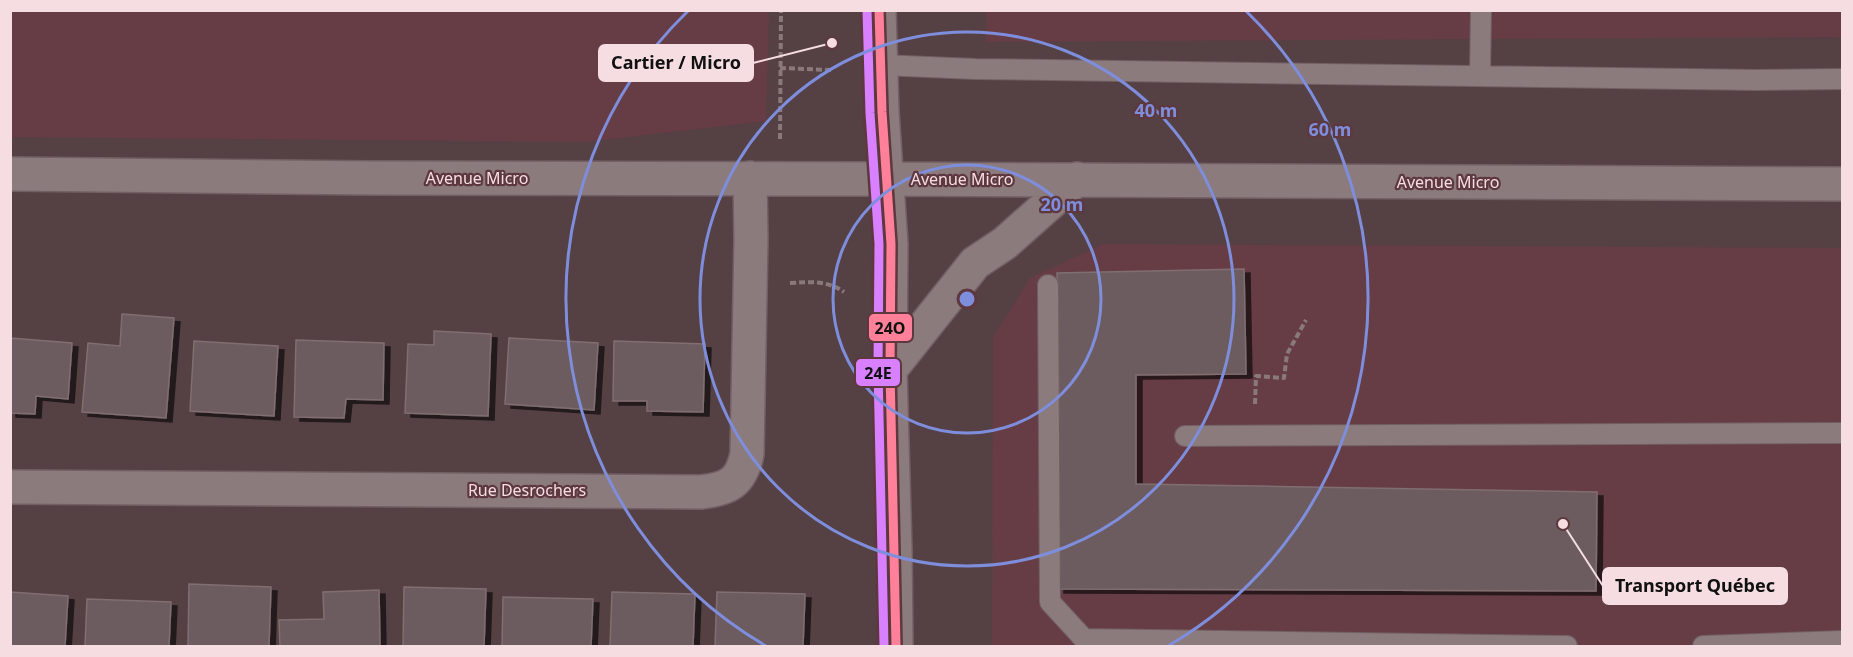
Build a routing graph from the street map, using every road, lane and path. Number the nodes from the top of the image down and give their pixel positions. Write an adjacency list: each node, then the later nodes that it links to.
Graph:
1 (781, 10): 5 (path)
2 (879, 10): 4 (street)
3 (1480, 10): 7 (lane)
4 (881, 65): 7 (lane); 12 (street)
5 (780, 68): 6 (path); 9 (path)
6 (831, 70)
7 (1480, 75): 8 (lane)
8 (1842, 79)
9 (780, 123)
10 (10, 174): 11 (street, Avenue Micro)
11 (750, 178): 12 (street, Avenue Micro); 23 (street, Rue Desrochers)
12 (887, 179): 13 (street, Avenue Micro); 19 (street)
13 (1077, 179): 14 (street, Avenue Micro); 19 (street)
14 (1842, 184)
15 (796, 282): 17 (path)
16 (1048, 285): 26 (lane)
17 (844, 292)
18 (1306, 320): 21 (path)
19 (890, 370): 25 (street)
20 (1842, 433): 21 (lane)
21 (1254, 435): 22 (lane)
22 (1185, 436)
23 (10, 487)
24 (1842, 641): 27 (lane)
25 (896, 646)
26 (1567, 646)
27 (1703, 646)

